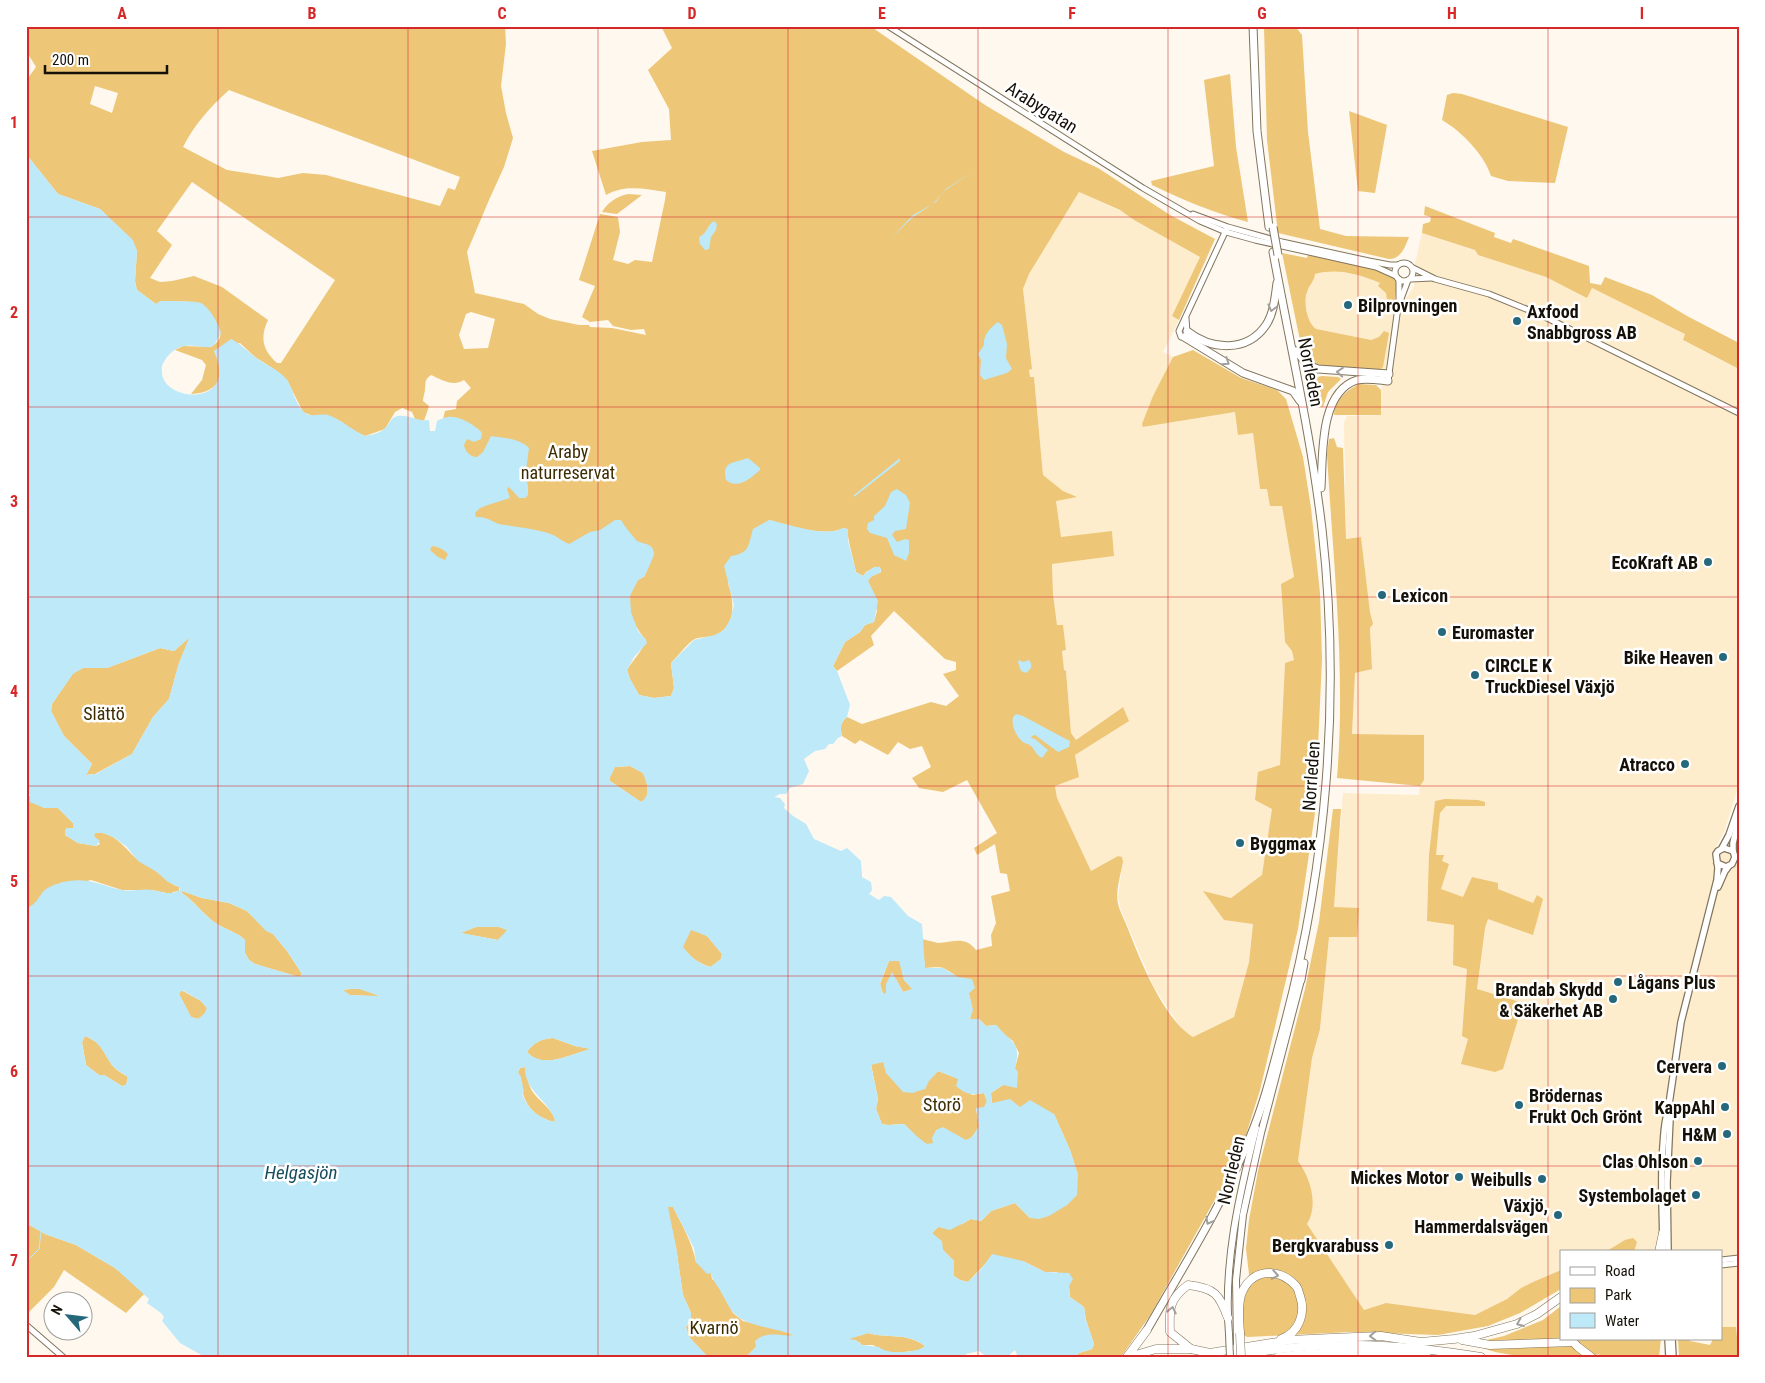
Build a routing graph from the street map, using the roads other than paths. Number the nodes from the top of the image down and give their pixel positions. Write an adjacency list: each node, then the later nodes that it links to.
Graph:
1 (888, 26): 5 (street, Arabygatan)
2 (1253, 26): 4 (highway)
3 (1257, 26): 4 (highway)
4 (1271, 227): 6 (highway)
5 (1227, 229): 7 (street, Arabygatan); 10 (street, Arabygatan); 14 (street)
6 (1276, 254): 9 (highway, Norrleden); 16 (highway, Norrleden)
7 (1398, 265): 8 (street); 10 (street)
8 (1413, 268): 11 (street); 12 (street)
9 (1278, 275): 15 (highway, one-way to 15); 18 (highway, Norrleden)
10 (1398, 277): 12 (street); 13 (street)
11 (1435, 278): 12 (street); 19 (street)
12 (1409, 280): 13 (street)
13 (1398, 307): 17 (street)
14 (1186, 318): 15 (street); 15 (street)
15 (1186, 332): 18 (highway, one-way to 18)
16 (1296, 351): 17 (highway, one-way to 16); 20 (highway, Norrleden)
17 (1388, 377): 20 (highway)
18 (1302, 405): 29 (highway, Norrleden)
19 (1739, 413)
20 (1321, 488): 28 (highway, Norrleden)
21 (1739, 806): 23 (main road)
22 (1739, 818): 24 (main road)
23 (1722, 848): 24 (main road); 25 (main road)
24 (1733, 851): 26 (main road)
25 (1718, 863): 26 (main road); 27 (main road)
26 (1728, 867): 27 (main road)
27 (1707, 920): 30 (main road)
28 (1301, 980): 39 (main road, Norrleden)
29 (1260, 1114): 40 (main road, Norrleden); 42 (highway, one-way to 42)
30 (1665, 1234): 31 (highway); 32 (main road); 33 (main road)
31 (1660, 1250)
32 (1663, 1250)
33 (1669, 1250)
34 (1739, 1258): 35 (street)
35 (1722, 1260)
36 (1739, 1263): 37 (street)
37 (1722, 1265)
38 (1560, 1298): 44 (highway, one-way to 44)
39 (1236, 1310): 43 (highway)
40 (1228, 1318): 43 (main road, Norrleden); 49 (highway, one-way to 40)
41 (26, 1324): 50 (street)
42 (1147, 1330): 51 (highway)
43 (1236, 1333): 48 (highway, one-way to 48); 52 (main road, Norrleden, bridge); 53 (highway, bridge); 53 (main road)
44 (1454, 1339): 45 (highway); 48 (highway, one-way to 48)
45 (1571, 1340): 57 (highway)
46 (1668, 1340): 58 (main road)
47 (1672, 1340): 59 (main road)
48 (1269, 1343): 49 (highway)
49 (1191, 1349): 51 (highway)
50 (63, 1357)
51 (1128, 1357)
52 (1230, 1357): 56 (highway)
53 (1239, 1357)
54 (1278, 1357): 55 (highway)
55 (1427, 1357)
56 (1481, 1357)
57 (1591, 1357)
58 (1669, 1357)
59 (1673, 1357)

